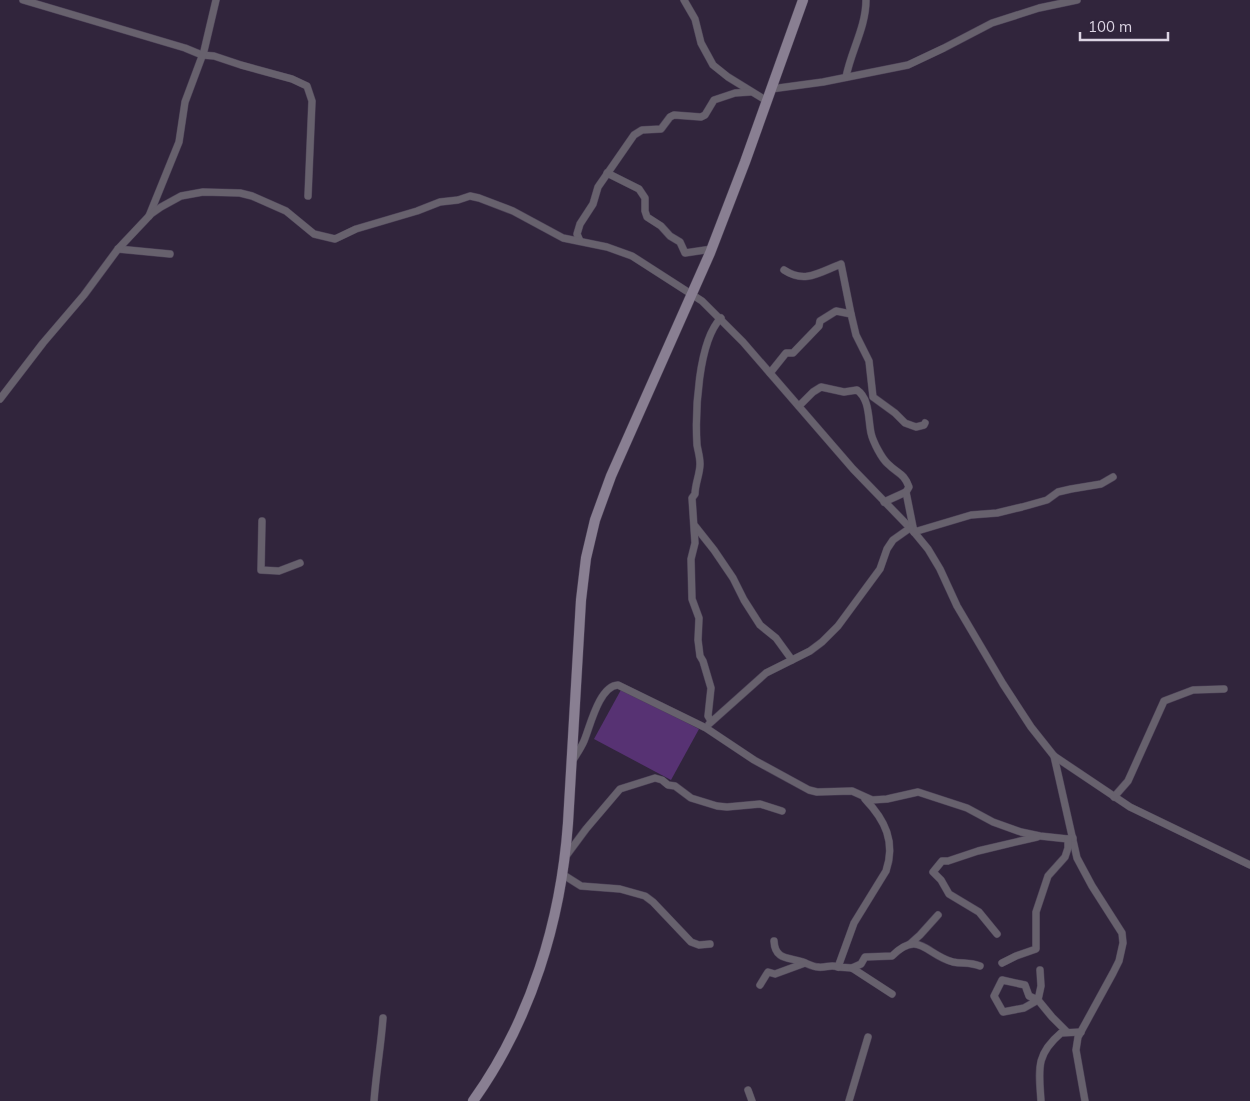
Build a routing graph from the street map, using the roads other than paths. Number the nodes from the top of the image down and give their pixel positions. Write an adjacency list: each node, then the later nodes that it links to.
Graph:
1 (23, 0): 7 (street)
2 (216, 0): 7 (street)
3 (684, 0): 10 (street)
4 (804, 0): 9 (main road)
5 (866, 0): 8 (street)
6 (1077, 0): 8 (street)
7 (202, 55): 13 (street); 14 (street)
8 (846, 77): 9 (street)
9 (771, 89): 11 (main road)
10 (750, 92): 11 (street); 12 (street)
11 (767, 101): 17 (main road)
12 (607, 174): 15 (street); 17 (street)
13 (308, 196)
14 (148, 217): 15 (street); 16 (street)
15 (580, 241): 20 (street)
16 (118, 249): 18 (street); 24 (street)
17 (712, 249): 20 (main road)
18 (170, 254)
19 (784, 270): 21 (street)
20 (692, 293): 22 (street); 39 (main road)
21 (851, 314): 23 (street); 26 (street)
22 (720, 318): 23 (street); 31 (street)
23 (770, 372): 25 (street)
24 (0, 399)
25 (799, 406): 28 (street); 29 (street)
26 (925, 423)
27 (1113, 477): 32 (street)
28 (906, 492): 29 (street); 32 (street)
29 (884, 502): 32 (street)
30 (262, 521): 33 (street)
31 (695, 526): 34 (street); 36 (street)
32 (912, 530): 34 (street); 38 (street)
33 (300, 563)
34 (792, 660): 36 (street)
35 (1224, 689): 40 (street)
36 (711, 721): 37 (street)
37 (706, 728): 39 (street); 41 (street)
38 (1054, 756): 40 (street); 44 (street)
39 (571, 765): 45 (main road)
40 (1114, 797): 46 (street)
41 (864, 798): 43 (street); 56 (street)
42 (782, 811): 45 (street)
43 (1040, 836): 44 (street); 49 (street)
44 (1070, 838): 54 (street); 64 (street)
45 (566, 856): 47 (main road)
46 (1250, 865)
47 (562, 874): 51 (street); 68 (main road)
48 (938, 915): 52 (street)
49 (997, 934)
50 (774, 941): 53 (street)
51 (710, 944)
52 (910, 944): 55 (street); 57 (street)
53 (805, 963): 56 (street); 59 (street)
54 (1002, 963)
55 (980, 966)
56 (838, 967): 57 (street)
57 (852, 968): 60 (street)
58 (1040, 970): 61 (street)
59 (760, 985)
60 (892, 994)
61 (1038, 1000): 61 (street); 63 (street)
62 (383, 1018): 67 (street)
63 (1067, 1032): 64 (street); 71 (street)
64 (1081, 1032): 72 (street)
65 (868, 1037): 70 (street)
66 (748, 1090): 69 (street)
67 (374, 1101)
68 (473, 1101)
69 (752, 1101)
70 (849, 1101)
71 (1041, 1101)
72 (1085, 1101)

